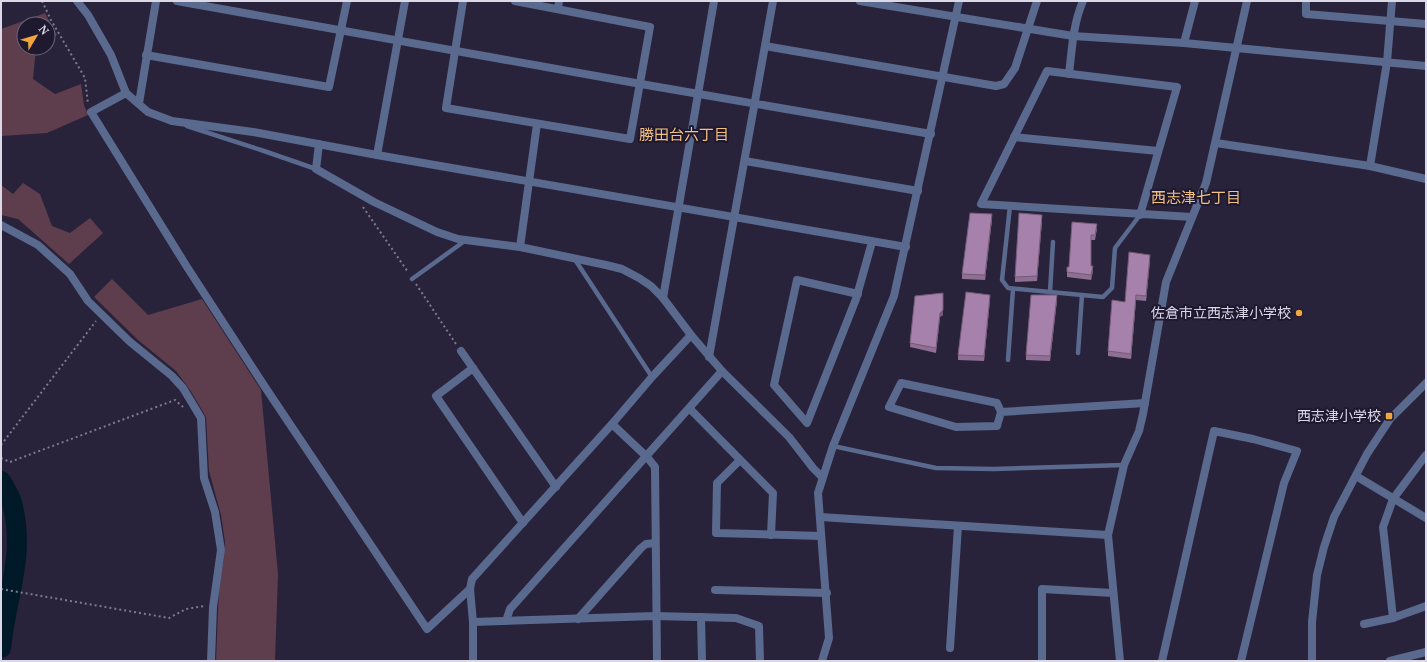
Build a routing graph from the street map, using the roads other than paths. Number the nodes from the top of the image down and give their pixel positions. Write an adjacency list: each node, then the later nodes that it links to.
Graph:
1 (77, 1): 36 (street)
2 (156, 1): 30 (street)
3 (177, 1): 23 (street)
4 (346, 1): 23 (street)
5 (405, 1): 25 (street)
6 (463, 1): 29 (street)
7 (515, 1): 18 (street)
8 (714, 1): 37 (street)
9 (773, 1): 27 (street)
10 (860, 1): 19 (street)
11 (959, 1): 19 (street)
12 (1037, 1): 22 (street)
13 (1083, 1): 24 (street)
14 (1195, 1): 26 (street)
15 (1247, 1): 28 (street)
16 (1306, 1): 20 (street)
17 (1392, 1): 20 (street)
18 (559, 5): 35 (street)
19 (955, 17): 22 (street); 34 (street)
20 (1390, 21): 21 (street); 31 (street)
21 (1426, 24)
22 (1026, 29): 24 (street); 34 (street)
23 (342, 31): 25 (street); 30 (street)
24 (1073, 36): 26 (street); 33 (street)
25 (398, 40): 29 (street); 47 (street)
26 (1184, 43): 28 (street)
27 (765, 46): 34 (street); 39 (street)
28 (1236, 49): 31 (street); 44 (street)
29 (455, 51): 35 (street); 41 (street)
30 (146, 55): 38 (street)
31 (1387, 62): 32 (street); 49 (street)
32 (1426, 66)
33 (1069, 74): 43 (street); 46 (street)
34 (943, 77): 42 (street)
35 (640, 84): 37 (street); 41 (street)
36 (126, 93): 38 (street); 102 (street)
37 (698, 93): 39 (street); 55 (street)
38 (139, 103): 40 (street)
39 (754, 103): 42 (street); 48 (street)
40 (172, 122): 45 (street); 50 (lane)
41 (537, 124): 52 (street)
42 (931, 134): 53 (street)
43 (1014, 137): 46 (street); 54 (street)
44 (1216, 143): 49 (street); 57 (street)
45 (319, 144): 47 (street); 50 (street)
46 (1158, 151): 56 (street)
47 (377, 155): 52 (street)
48 (745, 161): 53 (street); 58 (street)
49 (1370, 166): 51 (street)
50 (316, 170): 60 (street)
51 (1426, 179)
52 (529, 182): 55 (street); 63 (street)
53 (918, 191): 64 (street)
54 (1010, 206): 56 (street); 67 (lane)
55 (677, 208): 58 (street); 71 (street)
56 (1140, 215): 57 (street); 70 (lane)
57 (1192, 217): 81 (street)
58 (735, 218): 61 (street); 75 (street)
59 (1, 225): 117 (street)
60 (466, 240): 63 (street); 66 (lane)
61 (872, 242): 64 (street); 69 (street)
62 (1053, 242): 68 (lane)
63 (520, 246): 65 (street)
64 (906, 247): 85 (street)
65 (574, 258): 71 (street); 79 (lane)
66 (412, 279)
67 (1013, 289): 68 (lane); 76 (lane)
68 (1050, 292): 70 (lane)
69 (858, 294): 69 (street)
70 (1082, 295): 74 (lane)
71 (663, 298): 72 (street)
72 (691, 335): 75 (street); 79 (street)
73 (461, 351): 77 (street)
74 (1078, 353)
75 (709, 357): 78 (street)
76 (1008, 360)
77 (473, 368): 92 (street); 96 (street)
78 (722, 371): 82 (street); 90 (street)
79 (652, 377): 84 (street)
80 (1426, 383): 91 (street)
81 (1145, 403): 83 (street); 89 (street)
82 (690, 409): 87 (street); 88 (street)
83 (1001, 412): 83 (street)
84 (612, 424): 87 (street); 92 (street)
85 (833, 446): 89 (lane); 90 (street)
86 (1426, 455): 93 (street)
87 (647, 457): 101 (street); 111 (street)
88 (740, 460): 98 (street); 98 (street)
89 (1124, 464): 99 (street)
90 (822, 476): 94 (street)
91 (1356, 476): 93 (street); 126 (street)
92 (556, 487): 96 (street)
93 (1393, 499): 95 (street); 109 (street)
94 (820, 517): 97 (street); 100 (street)
95 (1426, 518)
96 (523, 523): 102 (street)
97 (958, 526): 99 (street); 114 (street)
98 (772, 535): 100 (street)
99 (1108, 535): 105 (street)
100 (821, 536): 104 (street)
101 (655, 543): 107 (street); 110 (street)
102 (470, 589): 112 (street)
103 (715, 590): 104 (street)
104 (827, 593): 122 (street)
105 (1113, 593): 116 (street); 123 (street)
106 (1426, 606): 109 (street)
107 (656, 616): 108 (street); 110 (street); 119 (street)
108 (700, 617): 120 (street); 121 (street)
109 (1393, 618): 113 (street)
110 (578, 619): 111 (street)
111 (506, 621): 112 (street)
112 (473, 622): 118 (street)
113 (1364, 624)
114 (950, 648)
115 (1426, 652): 127 (street)
116 (1042, 660)
117 (211, 661)
118 (473, 661)
119 (657, 661)
120 (702, 661)
121 (760, 661)
122 (822, 661)
123 (1120, 661)
124 (1162, 661): 125 (street)
125 (1241, 661)
126 (1312, 661)
127 (1390, 661)

